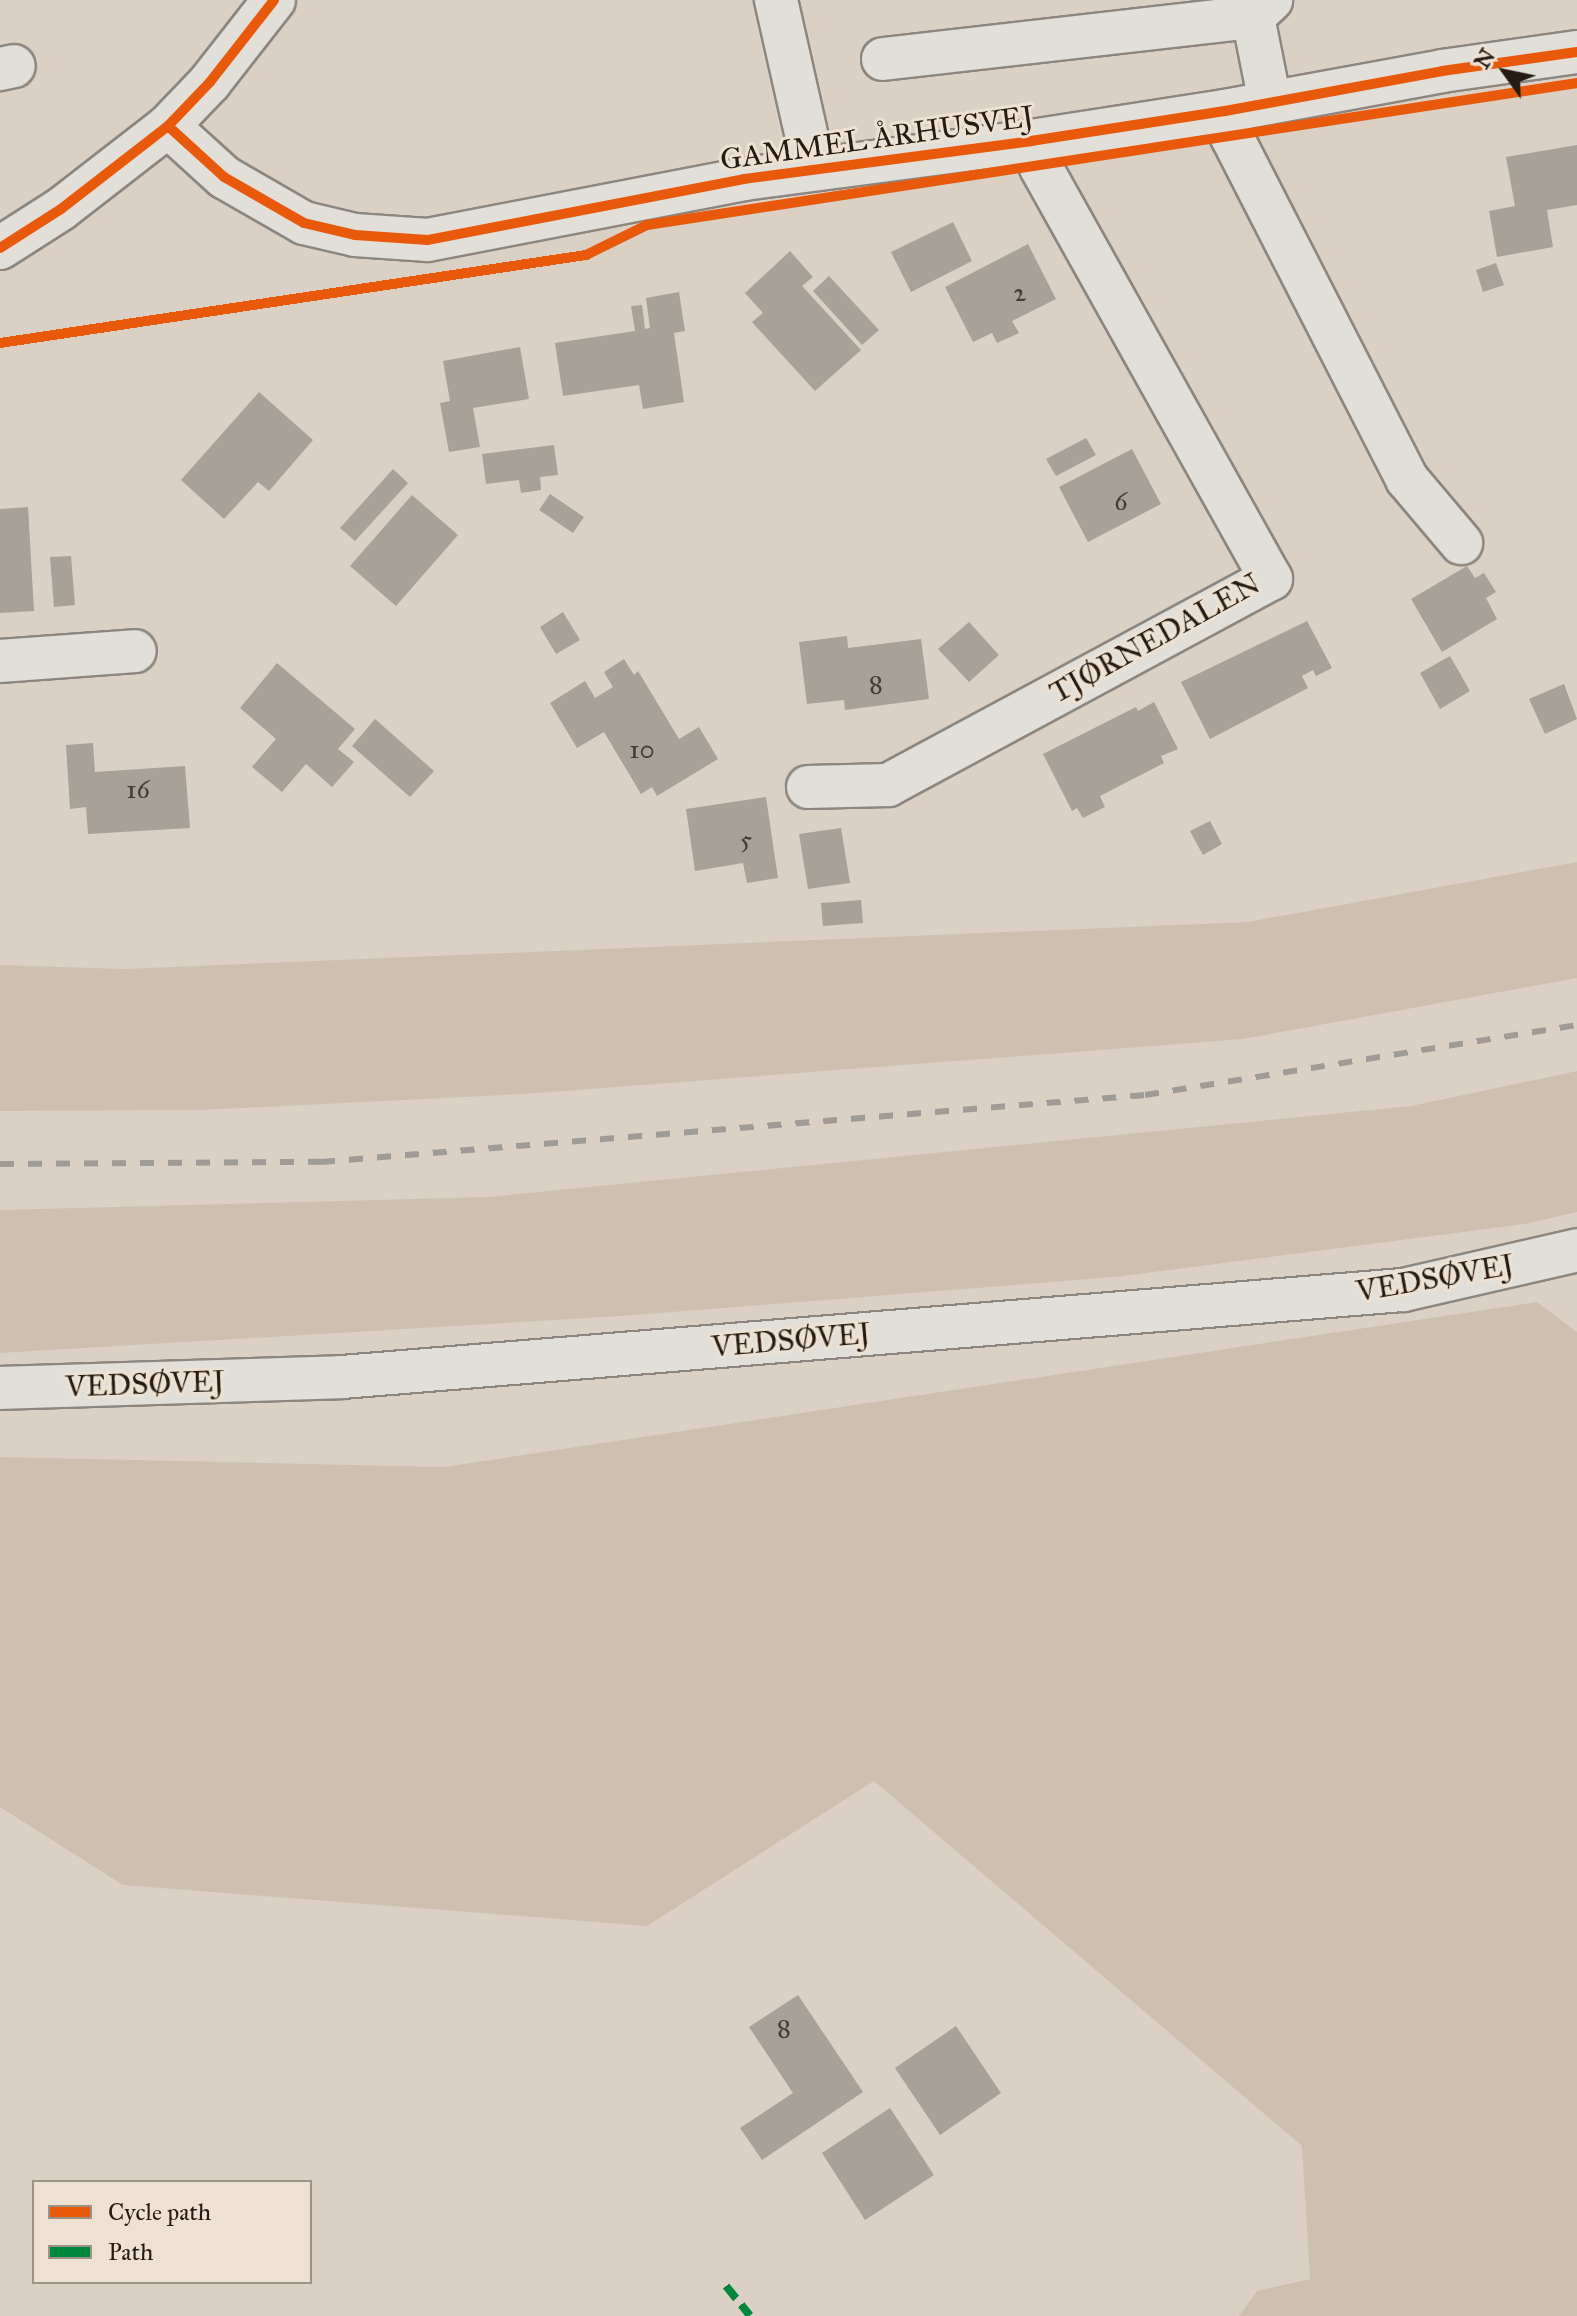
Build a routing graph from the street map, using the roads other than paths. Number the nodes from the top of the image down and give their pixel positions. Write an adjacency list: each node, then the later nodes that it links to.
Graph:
1 (274, 0): 8 (street)
2 (776, 0): 10 (street)
3 (1262, 9): 5 (street); 6 (street)
4 (1577, 52): 6 (street, GAMMEL ÅRHUSVEJ)
5 (883, 59)
6 (1270, 102): 7 (street, GAMMEL ÅRHUSVEJ)
7 (1225, 111): 9 (street, GAMMEL ÅRHUSVEJ); 12 (street)
8 (168, 126): 10 (street, GAMMEL ÅRHUSVEJ); 11 (street)
9 (1031, 141): 10 (street, GAMMEL ÅRHUSVEJ); 15 (street, TJØRNEDALEN)
10 (814, 169)
11 (0, 248)
12 (1461, 543)
13 (135, 651): 14 (street)
14 (0, 661)
15 (808, 787)
16 (1577, 1250): 17 (street, VEDSØVEJ)
17 (0, 1388)

